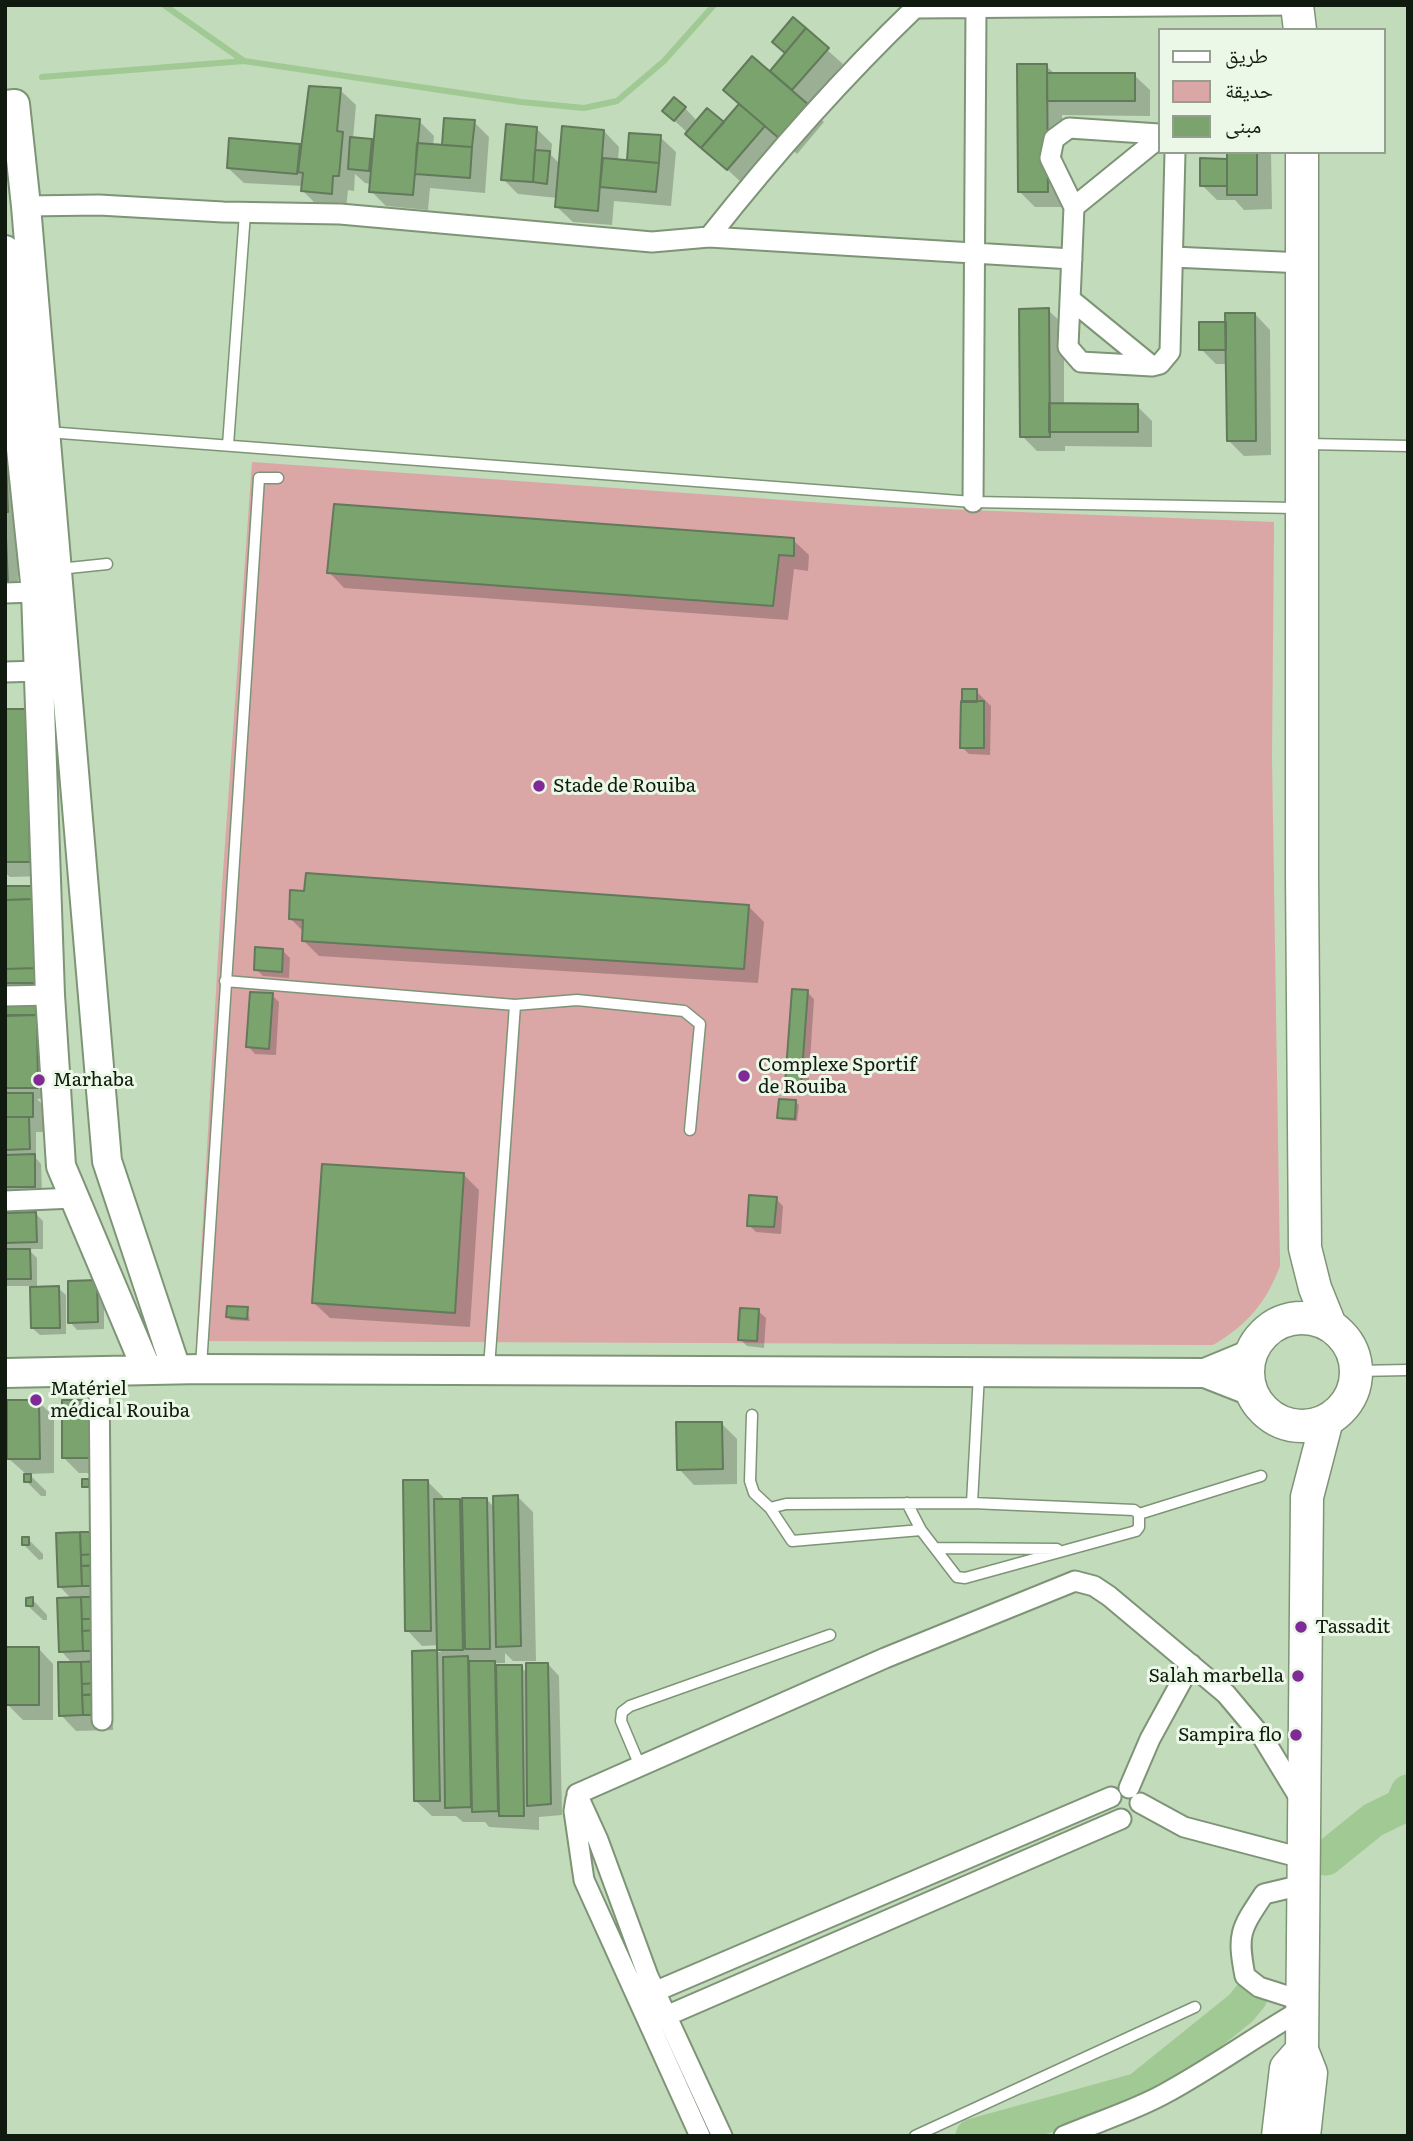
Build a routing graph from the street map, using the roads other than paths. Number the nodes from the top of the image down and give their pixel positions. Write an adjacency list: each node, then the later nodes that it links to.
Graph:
1 (976, 8): 2 (street); 11 (street); 13 (street)
2 (1298, 12)
3 (5, 104): 8 (street)
4 (1158, 136): 9 (street)
5 (1158, 137): 9 (street)
6 (1175, 154): 14 (street)
7 (1303, 154): 16 (main road)
8 (26, 206): 10 (street); 20 (street)
9 (1074, 206): 15 (street)
10 (245, 213): 11 (street); 22 (lane)
11 (709, 237): 13 (street)
12 (5, 250): 18 (street)
13 (975, 256): 15 (street); 25 (street)
14 (1173, 257): 16 (street); 19 (street)
15 (1072, 259): 17 (street)
16 (1303, 262): 21 (main road)
17 (1070, 299): 19 (street); 19 (street)
18 (9, 363): 29 (street)
19 (1152, 366)
20 (43, 432): 22 (lane); 28 (street)
21 (1303, 444): 23 (lane); 26 (main road)
22 (228, 445): 25 (lane)
23 (1408, 446)
24 (278, 478): 33 (lane)
25 (973, 502): 26 (lane)
26 (1303, 508): 40 (main road)
27 (107, 564): 28 (lane)
28 (55, 570): 31 (street)
29 (36, 592): 30 (street); 31 (street)
30 (5, 593)
31 (52, 668): 32 (street); 34 (street); 44 (street)
32 (5, 672)
33 (225, 981): 36 (lane); 44 (lane)
34 (50, 995): 35 (street); 38 (street)
35 (5, 996)
36 (515, 1005): 37 (lane); 50 (lane)
37 (690, 1130)
38 (74, 1198): 39 (street); 46 (street)
39 (5, 1200)
40 (1305, 1248): 41 (main road); 42 (main road)
41 (1275, 1324): 42 (main road); 43 (main road)
42 (1330, 1325): 48 (main road)
43 (1251, 1354): 52 (street); 53 (main road)
44 (189, 1369): 46 (street); 50 (street)
45 (99, 1370): 46 (street); 49 (street); 68 (street)
46 (147, 1370)
47 (1408, 1370): 48 (lane)
48 (1356, 1371): 55 (main road)
49 (5, 1373)
50 (489, 1373): 51 (street)
51 (979, 1373): 52 (street); 60 (lane)
52 (1205, 1373): 53 (street)
53 (1251, 1391): 56 (main road)
54 (752, 1415): 61 (lane)
55 (1327, 1420): 56 (main road); 58 (main road)
56 (1281, 1422): 58 (main road)
57 (1261, 1476): 62 (lane)
58 (1307, 1497): 72 (main road)
59 (907, 1503): 60 (lane); 61 (lane); 63 (lane)
60 (972, 1503): 62 (lane)
61 (770, 1508): 63 (lane)
62 (1139, 1514): 65 (lane)
63 (921, 1530): 64 (lane)
64 (935, 1548): 65 (lane); 65 (lane)
65 (1071, 1549)
66 (830, 1635): 69 (lane)
67 (1191, 1664): 69 (street); 71 (street); 72 (street)
68 (102, 1720)
69 (640, 1766): 70 (street)
70 (577, 1794): 74 (street); 74 (street)
71 (1127, 1796): 73 (street); 74 (street); 77 (street)
72 (1302, 1802): 73 (main road)
73 (1302, 1871): 75 (main road); 75 (street)
74 (647, 1994): 77 (street)
75 (1303, 2005): 78 (main road); 82 (street)
76 (1195, 2007): 81 (lane)
77 (658, 2019): 79 (street); 80 (street)
78 (1302, 2050): 83 (main road); 84 (main road)
79 (700, 2136)
80 (722, 2136)
81 (915, 2136)
82 (1064, 2136)
83 (1278, 2136)
84 (1304, 2136)

